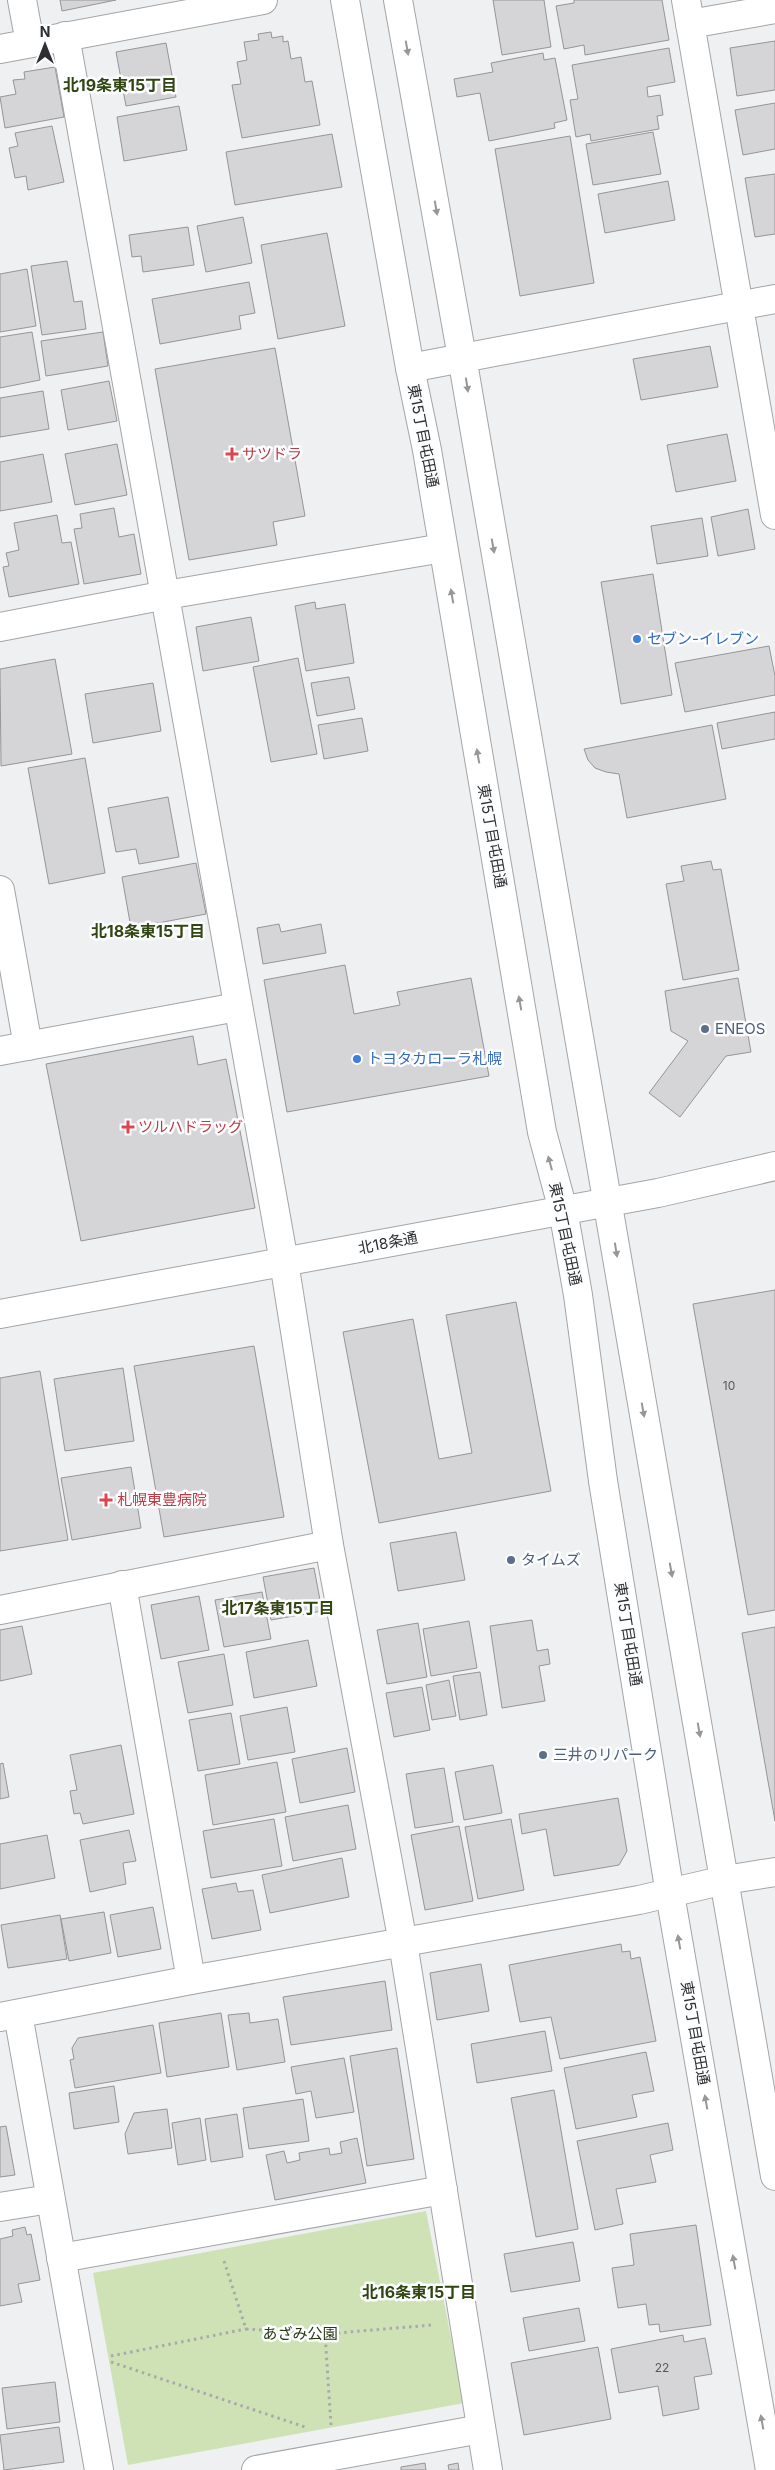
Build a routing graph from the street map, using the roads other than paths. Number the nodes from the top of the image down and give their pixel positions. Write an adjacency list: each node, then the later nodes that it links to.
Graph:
1 (22, 0): 9 (street)
2 (263, 0): 5 (street)
3 (345, 0): 14 (street, 東15丁目屯田通)
4 (398, 0): 13 (street, one-way to 13)
5 (194, 6): 8 (street)
6 (775, 9): 7 (street)
7 (688, 12): 12 (street)
8 (65, 36): 9 (street); 17 (street)
9 (30, 43): 10 (street)
10 (0, 49)
11 (775, 299): 12 (street)
12 (739, 306): 13 (street); 15 (street)
13 (462, 357): 14 (street); 24 (street, one-way to 24)
14 (410, 368): 16 (street, 東15丁目屯田通)
15 (775, 515)
16 (444, 548): 17 (street); 25 (street, 東15丁目屯田通, one-way to 16)
17 (166, 595): 18 (street); 20 (street)
18 (0, 627)
19 (0, 890): 21 (street)
20 (237, 1006): 21 (street); 26 (street)
21 (28, 1046): 22 (street)
22 (0, 1052)
23 (775, 1166): 24 (street, 北18条通)
24 (608, 1201): 25 (street, 北18条通); 32 (street, one-way to 32)
25 (563, 1210): 26 (street, 北18条通); 33 (street, 東15丁目屯田通)
26 (284, 1262): 27 (street, 北18条通); 28 (street)
27 (0, 1314)
28 (330, 1545): 29 (street); 34 (street)
29 (122, 1585): 30 (street); 35 (street)
30 (0, 1610)
31 (775, 1872): 32 (street)
32 (725, 1880): 33 (street); 37 (street)
33 (670, 1894): 34 (street); 46 (street, 東15丁目屯田通, one-way to 33)
34 (403, 1943): 35 (street); 38 (street)
35 (190, 1980): 36 (street)
36 (9, 2015): 39 (street)
37 (775, 2176)
38 (443, 2190): 41 (street); 42 (street)
39 (50, 2199): 40 (street); 41 (street)
40 (0, 2207)
41 (61, 2258): 43 (street)
42 (481, 2429): 44 (street); 45 (street)
43 (99, 2470)
44 (256, 2470)
45 (488, 2470)
46 (770, 2470)

